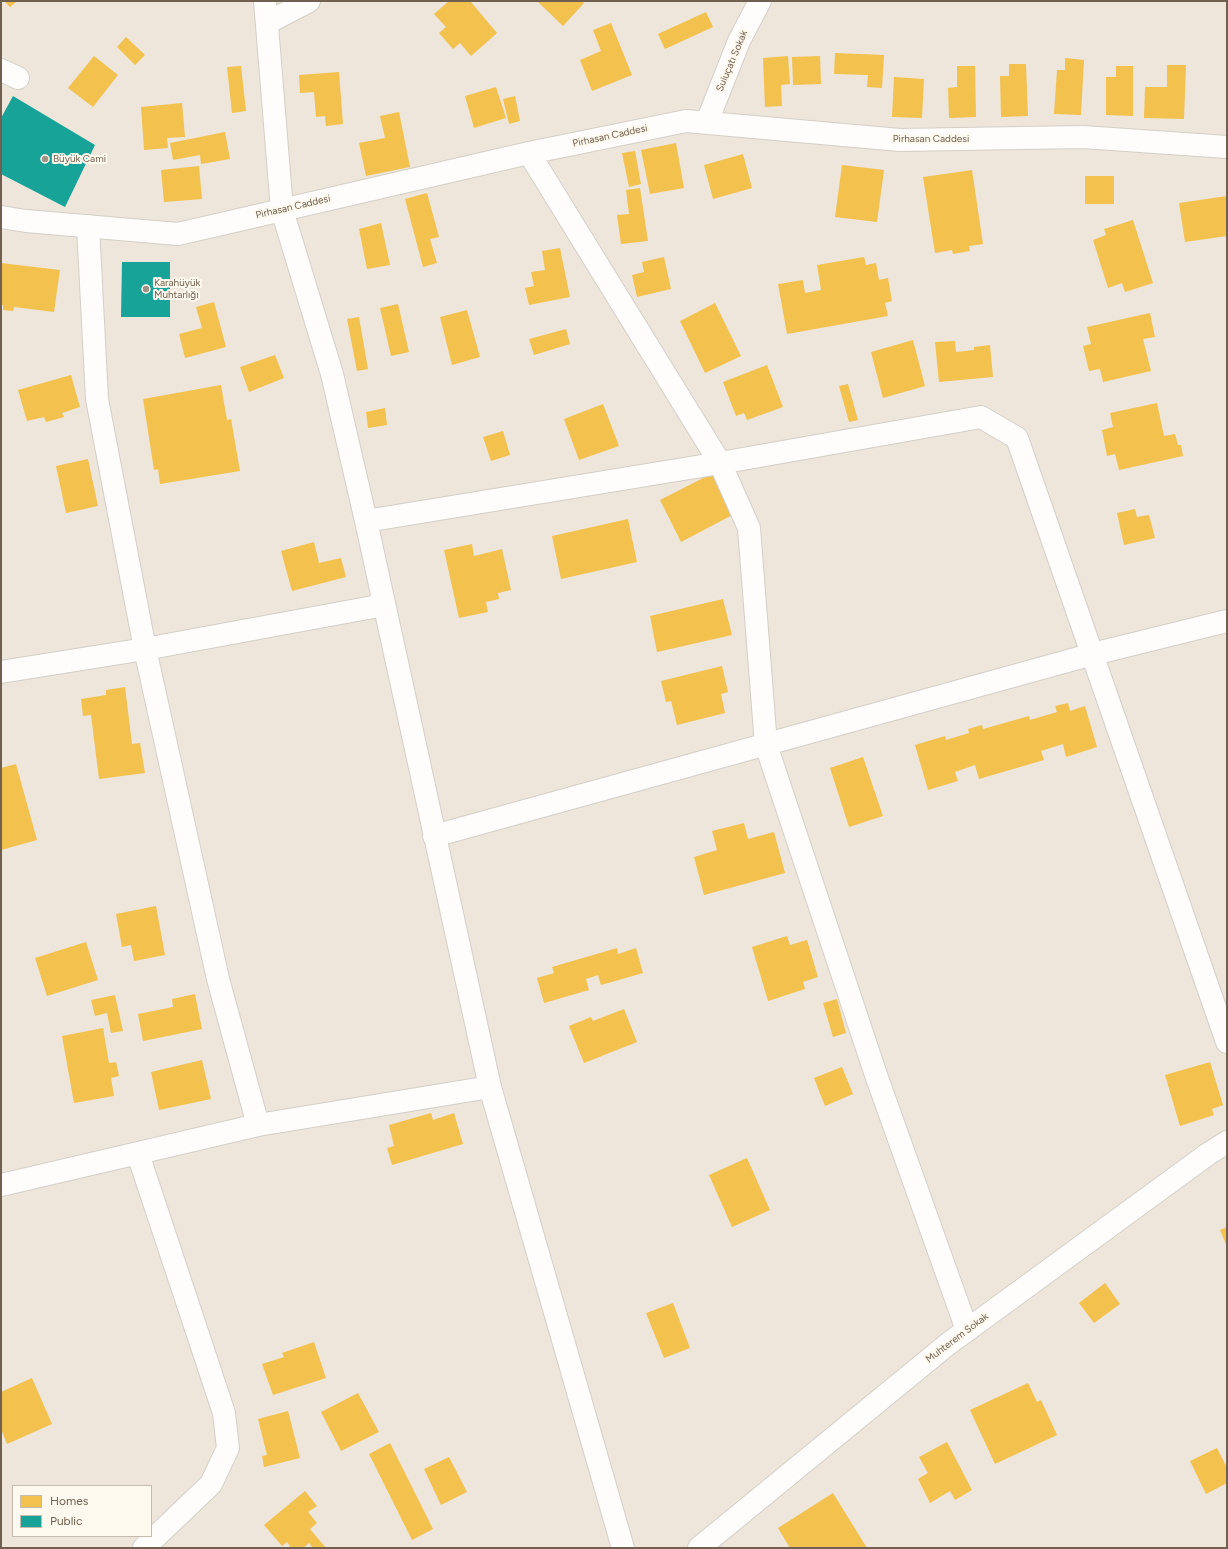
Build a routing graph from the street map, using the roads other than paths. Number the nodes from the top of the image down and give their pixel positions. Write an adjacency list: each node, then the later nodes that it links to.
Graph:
1 (265, 1): 4 (street)
2 (309, 1): 4 (street)
3 (760, 1): 5 (street, Suluçatı Sokak)
4 (267, 23): 8 (street)
5 (707, 122): 6 (street, Pirhasan Caddesi); 7 (street, Pirhasan Caddesi)
6 (1227, 147)
7 (529, 153): 8 (street, Pirhasan Caddesi); 11 (street)
8 (282, 210): 10 (street, Pirhasan Caddesi); 12 (street)
9 (1, 216): 10 (street, Pirhasan Caddesi)
10 (88, 226): 15 (street)
11 (720, 463): 12 (street); 16 (street); 18 (street)
12 (366, 521): 13 (street)
13 (384, 605): 15 (street); 19 (street)
14 (1227, 621): 16 (street)
15 (145, 649): 17 (street); 22 (street)
16 (1093, 654): 18 (street); 20 (street)
17 (1, 672)
18 (766, 745): 19 (street); 26 (street)
19 (434, 836): 21 (street)
20 (1227, 1042)
21 (490, 1087): 22 (street); 28 (street)
22 (258, 1125): 24 (street)
23 (1227, 1142): 26 (street, Muhterem Sokak)
24 (138, 1154): 25 (street); 27 (street)
25 (1, 1185)
26 (968, 1330): 29 (street, Muhterem Sokak)
27 (144, 1548)
28 (623, 1548)
29 (699, 1548)

